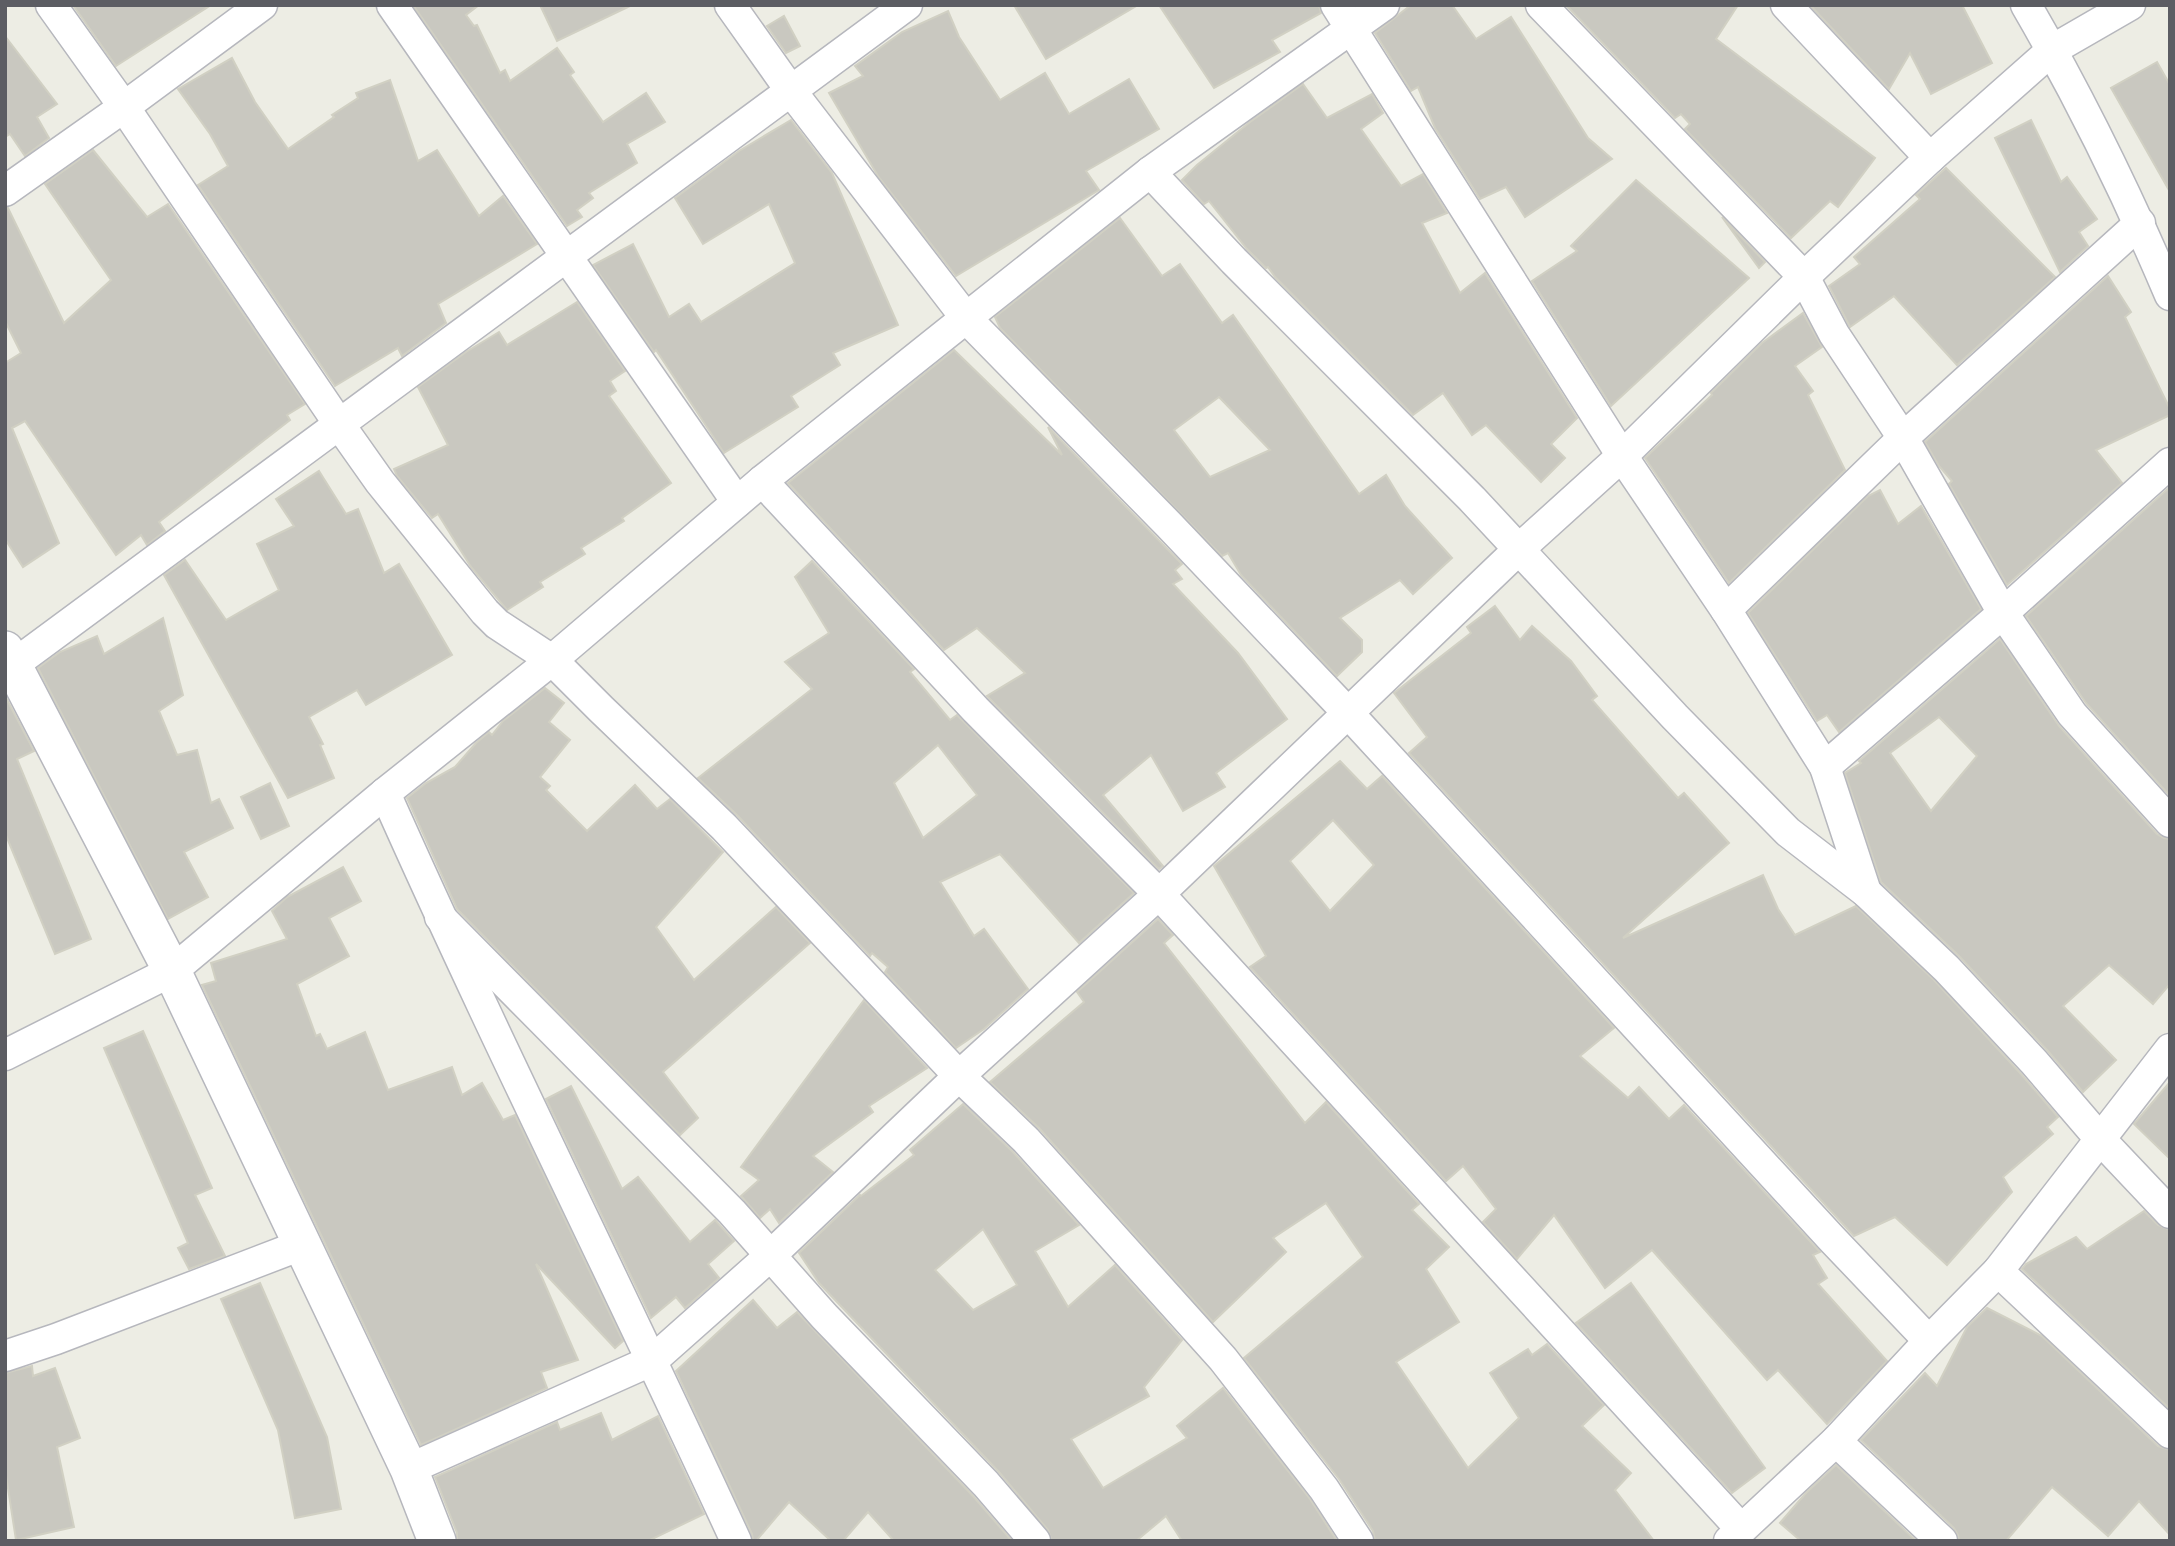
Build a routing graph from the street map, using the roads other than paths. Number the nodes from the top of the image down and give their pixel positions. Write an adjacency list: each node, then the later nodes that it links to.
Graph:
1 (51, 5): 14 (street)
2 (262, 5): 14 (street)
3 (391, 5): 19 (street)
4 (730, 5): 13 (street)
5 (907, 5): 13 (street)
6 (1384, 5): 11 (street)
7 (1541, 5): 20 (street)
8 (1786, 5): 15 (street)
9 (2026, 5): 12 (street)
10 (2130, 5): 12 (street)
11 (1345, 17): 16 (street); 25 (street)
12 (2052, 50): 15 (street); 18 (street)
13 (791, 91): 19 (street); 22 (street)
14 (124, 107): 17 (street); 23 (street)
15 (1930, 158): 20 (street)
16 (1150, 172): 22 (street); 29 (street)
17 (5, 191)
18 (2140, 223): 21 (street); 24 (street)
19 (566, 257): 23 (street); 28 (street)
20 (1804, 276): 24 (street); 25 (street)
21 (2170, 295)
22 (966, 318): 27 (street); 34 (street)
23 (339, 424): 32 (street); 33 (street)
24 (1903, 439): 30 (street); 31 (street)
25 (1622, 456): 29 (street); 30 (street)
26 (2170, 463): 31 (street)
27 (762, 481): 28 (street); 39 (street)
28 (737, 502): 33 (street)
29 (1518, 550): 34 (street); 38 (street)
30 (1726, 610): 35 (street)
31 (2003, 613): 35 (street); 37 (street)
32 (9, 657): 41 (street)
33 (552, 660): 36 (street); 44 (street)
34 (1349, 714): 39 (street); 50 (street)
35 (1825, 767): 38 (street)
36 (385, 793): 40 (street); 41 (street)
37 (2170, 821)
38 (1866, 892): 45 (street)
39 (1159, 894): 44 (street); 56 (street)
40 (440, 917): 48 (street); 52 (street)
41 (172, 971): 43 (street); 47 (street)
42 (2170, 1049): 45 (street)
43 (5, 1055)
44 (959, 1076): 48 (street); 60 (street)
45 (2100, 1139): 46 (street); 49 (street)
46 (2170, 1213)
47 (304, 1244): 51 (street); 55 (street)
48 (770, 1256): 52 (street); 59 (street)
49 (1998, 1271): 50 (street); 53 (street)
50 (1929, 1341): 54 (street)
51 (5, 1356)
52 (653, 1360): 55 (street); 58 (street)
53 (2170, 1433)
54 (1836, 1441): 56 (street); 61 (street)
55 (409, 1469): 57 (street)
56 (1735, 1535)
57 (437, 1541)
58 (736, 1541)
59 (1035, 1541)
60 (1359, 1541)
61 (1942, 1541)

